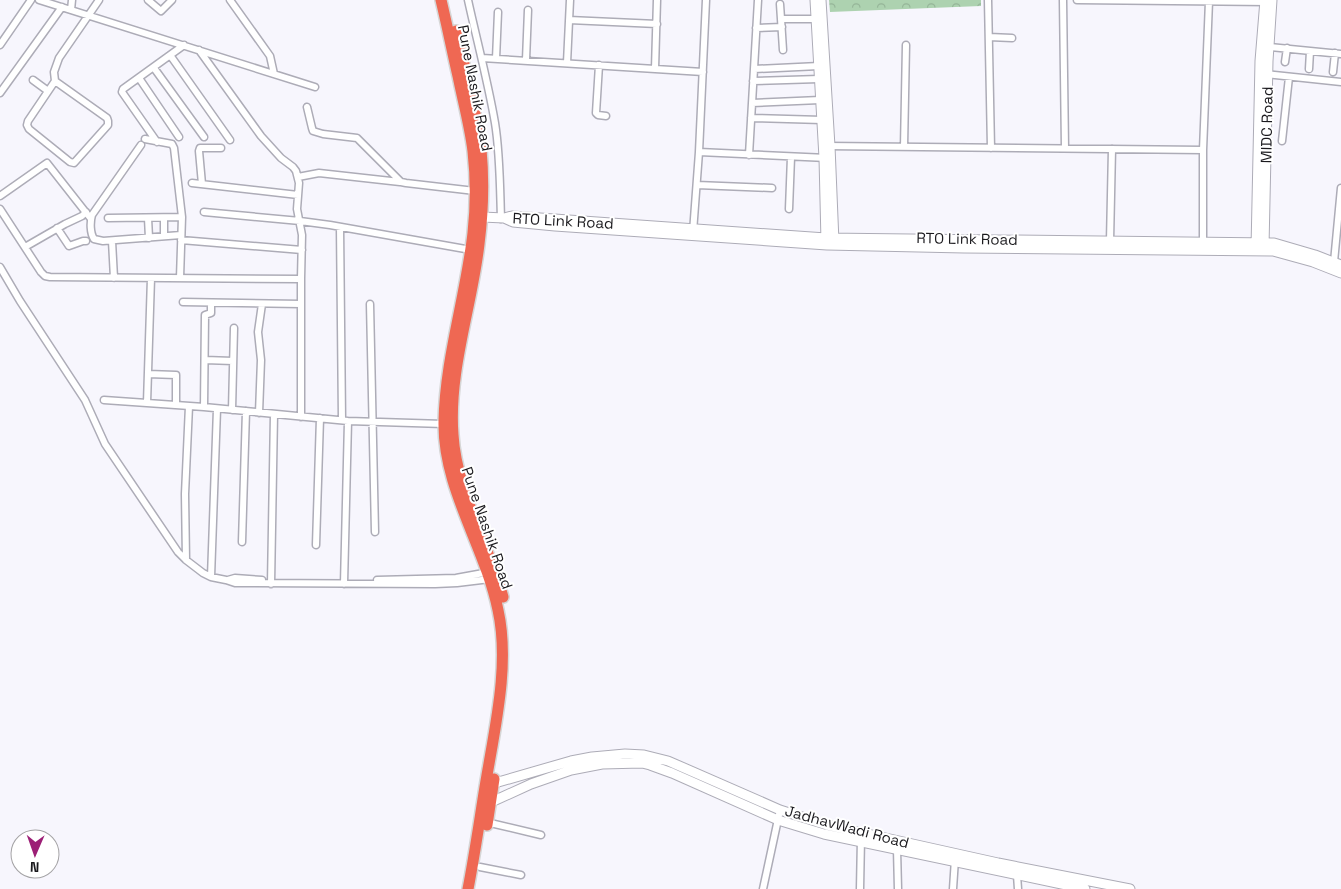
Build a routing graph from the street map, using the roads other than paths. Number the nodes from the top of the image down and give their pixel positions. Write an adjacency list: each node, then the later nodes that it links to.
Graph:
1 (32, 0): 37 (street)
2 (39, 0): 24 (street)
3 (72, 0): 25 (street)
4 (99, 0): 28 (street)
5 (148, 0): 6 (street)
6 (172, 0)
7 (230, 0): 60 (street)
8 (441, 0): 101 (highway, Pune Nashik Road)
9 (449, 0): 112 (highway, Pune Nashik Road)
10 (468, 0): 47 (street)
11 (570, 0): 30 (street)
12 (657, 0): 32 (street)
13 (706, 0): 58 (street)
14 (758, 0): 34 (street)
15 (815, 0): 29 (main road)
16 (821, 0): 83 (main road)
17 (988, 0): 35 (street)
18 (1063, 0): 87 (street)
19 (1077, 0): 20 (street)
20 (1126, 0): 21 (street)
21 (1209, 1): 22 (street); 89 (street)
22 (1268, 1): 40 (main road, MIDC Road); 61 (main road, MIDC Road)
23 (780, 4): 31 (street)
24 (62, 7): 25 (street); 71 (street)
25 (71, 10): 28 (street)
26 (528, 10): 49 (street)
27 (498, 12): 48 (street)
28 (88, 15): 39 (street); 66 (street)
29 (816, 19): 31 (street); 53 (main road)
30 (569, 20): 32 (street); 51 (street)
31 (781, 20): 33 (street)
32 (657, 24): 55 (street)
33 (782, 27): 34 (street); 43 (street)
34 (756, 28): 56 (street)
35 (989, 37): 36 (street); 86 (street)
36 (1012, 38)
37 (0, 45)
38 (906, 45): 84 (street)
39 (184, 46): 42 (street); 46 (street)
40 (1269, 47): 41 (street); 61 (main road, MIDC Road)
41 (1287, 48): 44 (street); 50 (street)
42 (199, 50): 60 (street); 94 (street)
43 (783, 50)
44 (1310, 51): 45 (street); 57 (street)
45 (1338, 53): 59 (street)
46 (170, 56): 54 (street); 80 (street)
47 (482, 58): 48 (street); 113 (street)
48 (496, 59): 49 (street)
49 (526, 60): 51 (street)
50 (1285, 62)
51 (567, 63): 52 (street)
52 (599, 65): 55 (street); 75 (street)
53 (818, 66): 56 (street); 64 (main road)
54 (154, 68): 63 (street); 79 (street)
55 (655, 69): 58 (street)
56 (754, 69): 67 (street)
57 (1309, 69)
58 (703, 72): 90 (street)
59 (1333, 72)
60 (274, 74): 69 (street)
61 (1264, 74): 62 (street); 128 (main road, MIDC Road)
62 (1289, 77): 68 (street); 81 (street)
63 (139, 78): 78 (street); 82 (street)
64 (819, 79): 67 (street); 72 (main road)
65 (33, 80): 70 (street)
66 (55, 81): 70 (street); 70 (street)
67 (753, 81): 73 (street)
68 (1341, 82)
69 (315, 87)
70 (48, 91)
71 (0, 94)
72 (820, 100): 73 (street); 77 (main road)
73 (752, 102): 76 (street)
74 (307, 107): 95 (street)
75 (606, 116)
76 (751, 118): 77 (street); 91 (street)
77 (822, 120): 83 (main road)
78 (179, 136)
79 (204, 137)
80 (230, 140)
81 (1282, 141)
82 (157, 142): 108 (street); 114 (street)
83 (827, 146): 84 (street); 93 (main road)
84 (904, 147): 86 (street)
85 (221, 148): 97 (street)
86 (991, 148): 87 (street)
87 (1065, 148): 88 (street)
88 (1112, 149): 89 (street); 124 (street)
89 (1202, 150): 126 (street)
90 (699, 152): 91 (street); 98 (street)
91 (749, 155): 92 (street)
92 (791, 157): 93 (street); 105 (street)
93 (827, 158): 123 (main road)
94 (298, 176): 95 (street); 102 (street)
95 (401, 182): 101 (street)
96 (192, 183): 97 (street)
97 (202, 184): 102 (street)
98 (697, 185): 99 (street); 118 (street)
99 (772, 188)
100 (1341, 188): 131 (street)
101 (475, 192): 130 (highway, Pune Nashik Road)
102 (298, 195): 115 (street)
103 (0, 196): 106 (street)
104 (0, 209): 127 (street)
105 (789, 209)
106 (86, 212): 114 (street); 117 (street)
107 (204, 212): 115 (street)
108 (182, 217): 111 (street); 121 (street)
109 (108, 218): 110 (street)
110 (148, 218): 111 (street); 120 (street)
111 (164, 218): 119 (street)
112 (482, 218): 113 (main road, RTO Link Road); 166 (highway, Pune Nashik Road)
113 (502, 218): 118 (main road, RTO Link Road)
114 (91, 219): 122 (street)
115 (300, 221): 116 (street); 129 (street)
116 (340, 227): 130 (street); 159 (street)
117 (57, 228): 125 (street); 127 (street)
118 (693, 232): 123 (main road, RTO Link Road)
119 (164, 236): 120 (street); 121 (street)
120 (149, 238): 122 (street)
121 (181, 238): 129 (street); 136 (street)
122 (112, 240): 134 (street)
123 (830, 241): 124 (main road, RTO Link Road); 128 (main road, RTO Link Road)
124 (1110, 241): 126 (main road, RTO Link Road)
125 (86, 242)
126 (1204, 242): 128 (main road, RTO Link Road)
127 (25, 247): 134 (street)
128 (1260, 247): 131 (main road, RTO Link Road); 133 (main road, RTO Link Road)
129 (302, 250): 137 (street)
130 (470, 250): 161 (highway, Pune Nashik Road)
131 (1338, 264)
132 (0, 267): 165 (street)
133 (1341, 274)
134 (114, 278): 135 (street)
135 (151, 278): 136 (street); 146 (street)
136 (180, 278): 137 (street)
137 (301, 279): 141 (street)
138 (183, 302): 139 (street)
139 (211, 303): 140 (street); 144 (street)
140 (262, 304): 141 (street); 155 (street)
141 (301, 304): 157 (street)
142 (370, 304): 160 (street)
143 (234, 328): 145 (street)
144 (204, 360): 145 (street); 151 (street)
145 (233, 361): 153 (street)
146 (148, 374): 148 (street); 149 (street)
147 (104, 400): 148 (street)
148 (147, 403): 149 (street)
149 (176, 405): 150 (street)
150 (189, 406): 151 (street); 165 (street)
151 (204, 407): 152 (street)
152 (217, 409): 153 (street); 167 (street)
153 (232, 410): 154 (street)
154 (246, 411): 155 (street); 163 (street)
155 (259, 412): 156 (street)
156 (274, 414): 157 (street); 168 (street)
157 (300, 417): 158 (street)
158 (320, 418): 159 (street); 164 (street)
159 (345, 421): 160 (street); 169 (street)
160 (372, 422): 161 (street); 162 (street)
161 (444, 424): 166 (highway, Pune Nashik Road)
162 (375, 532)
163 (242, 542)
164 (316, 545)
165 (186, 560): 167 (street)
166 (492, 575): 169 (street); 170 (highway, Pune Nashik Road)
167 (211, 577): 168 (street)
168 (271, 582): 169 (street)
169 (344, 582)
170 (489, 784): 171 (highway, Pune Nashik Road); 172 (main road, JadhavWadi Road)
171 (487, 804): 173 (main road, JadhavWadi Road); 174 (highway, Pune Nashik Road)
172 (780, 810): 173 (street); 176 (main road, JadhavWadi Road)
173 (778, 820): 176 (main road, JadhavWadi Road); 184 (street)
174 (484, 821): 175 (street); 179 (highway, Pune Nashik Road); 182 (highway, Pune Nashik Road)
175 (541, 836)
176 (861, 838): 177 (main road, JadhavWadi Road); 178 (main road, JadhavWadi Road); 185 (street)
177 (897, 849): 178 (main road, JadhavWadi Road); 186 (street)
178 (955, 857): 181 (main road, JadhavWadi Road); 187 (street); 190 (main road, JadhavWadi Road)
179 (480, 866): 180 (street); 183 (highway, Pune Nashik Road)
180 (520, 875)
181 (1017, 875): 188 (street); 189 (main road, JadhavWadi Road)
182 (468, 889)
183 (475, 889)
184 (763, 889)
185 (860, 889)
186 (898, 889)
187 (952, 889)
188 (1018, 889)
189 (1085, 889)
190 (1130, 889)

